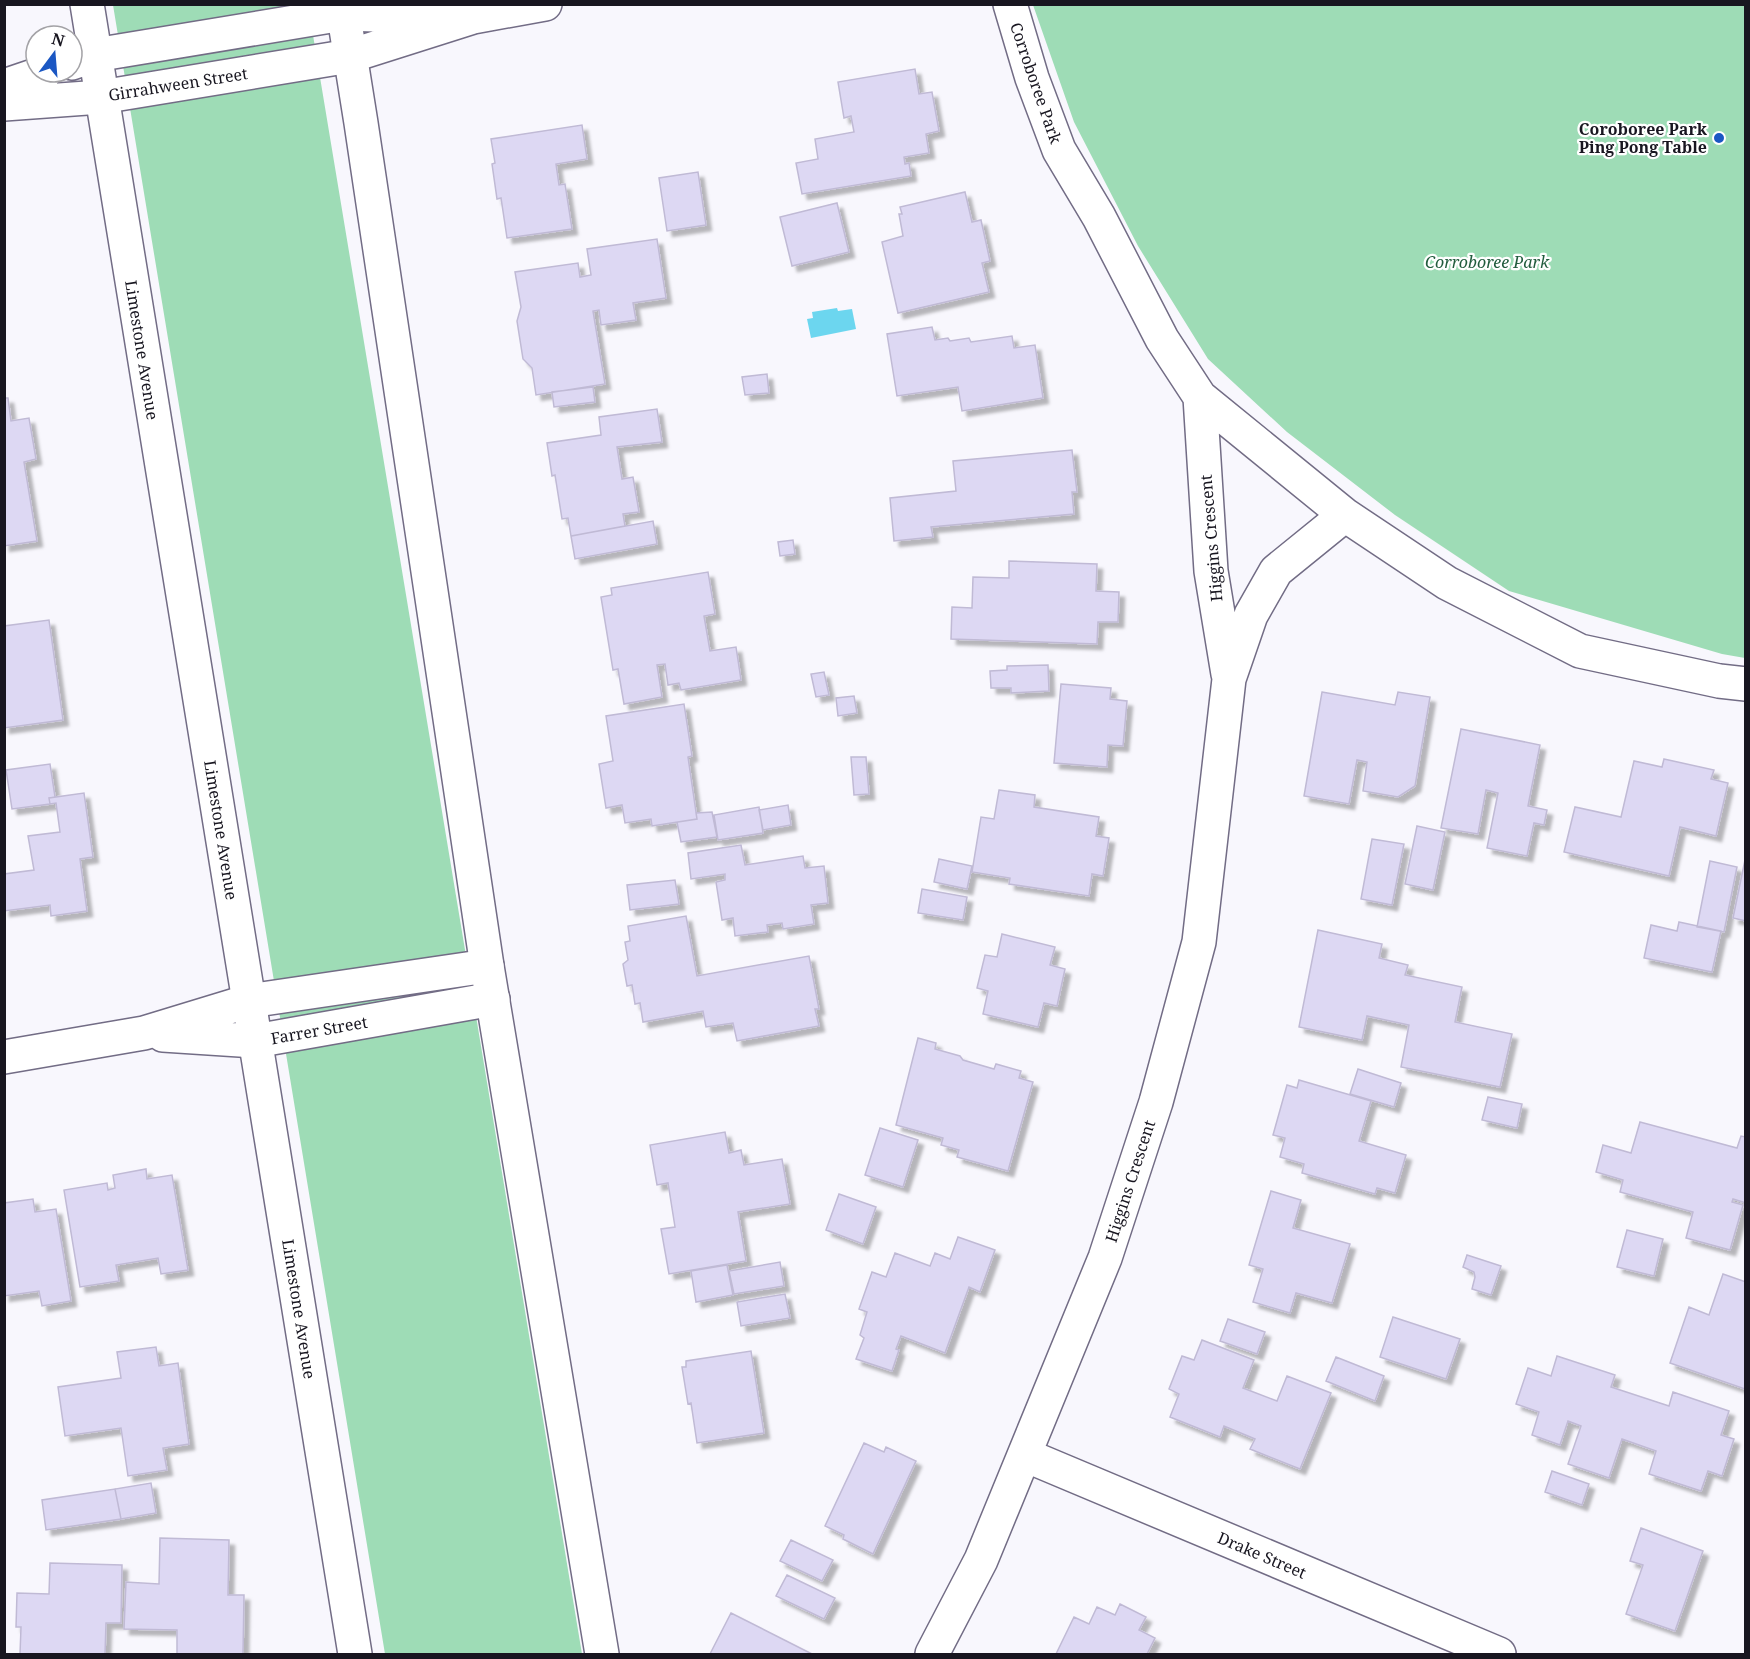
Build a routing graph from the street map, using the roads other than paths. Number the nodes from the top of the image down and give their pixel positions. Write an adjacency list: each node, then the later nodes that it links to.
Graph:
1 (87, 4): 7 (street, Limestone Avenue)
2 (545, 4): 5 (street)
3 (1010, 4): 12 (street, Corroboree Park)
4 (343, 9): 5 (street); 6 (street); 7 (street)
5 (473, 17): 6 (street, Girrahween Street)
6 (351, 56): 10 (street, Girrahween Street); 16 (street)
7 (84, 59): 10 (street, Limestone Avenue)
8 (24, 79): 9 (street)
9 (4, 86)
10 (101, 97): 11 (street, Girrahween Street); 18 (street, Limestone Avenue)
11 (4, 104)
12 (1200, 397): 13 (street, Corroboree Park); 14 (street, Higgins Crescent)
13 (1345, 515): 14 (street, Higgins Crescent); 15 (street, Corroboree Park)
14 (1228, 679): 22 (street, Higgins Crescent)
15 (1746, 684)
16 (487, 966): 17 (street); 18 (street, Farrer Street)
17 (493, 999): 20 (street, Farrer Street); 24 (street)
18 (249, 1001): 19 (street, Farrer Street); 20 (street, Limestone Avenue)
19 (144, 1033): 20 (street, Farrer Street); 21 (street, Farrer Street)
20 (255, 1041): 23 (street, Limestone Avenue)
21 (4, 1057)
22 (1025, 1455): 25 (street, Higgins Crescent); 26 (street, Drake Street)
23 (355, 1654)
24 (602, 1654)
25 (932, 1654)
26 (1499, 1654)

